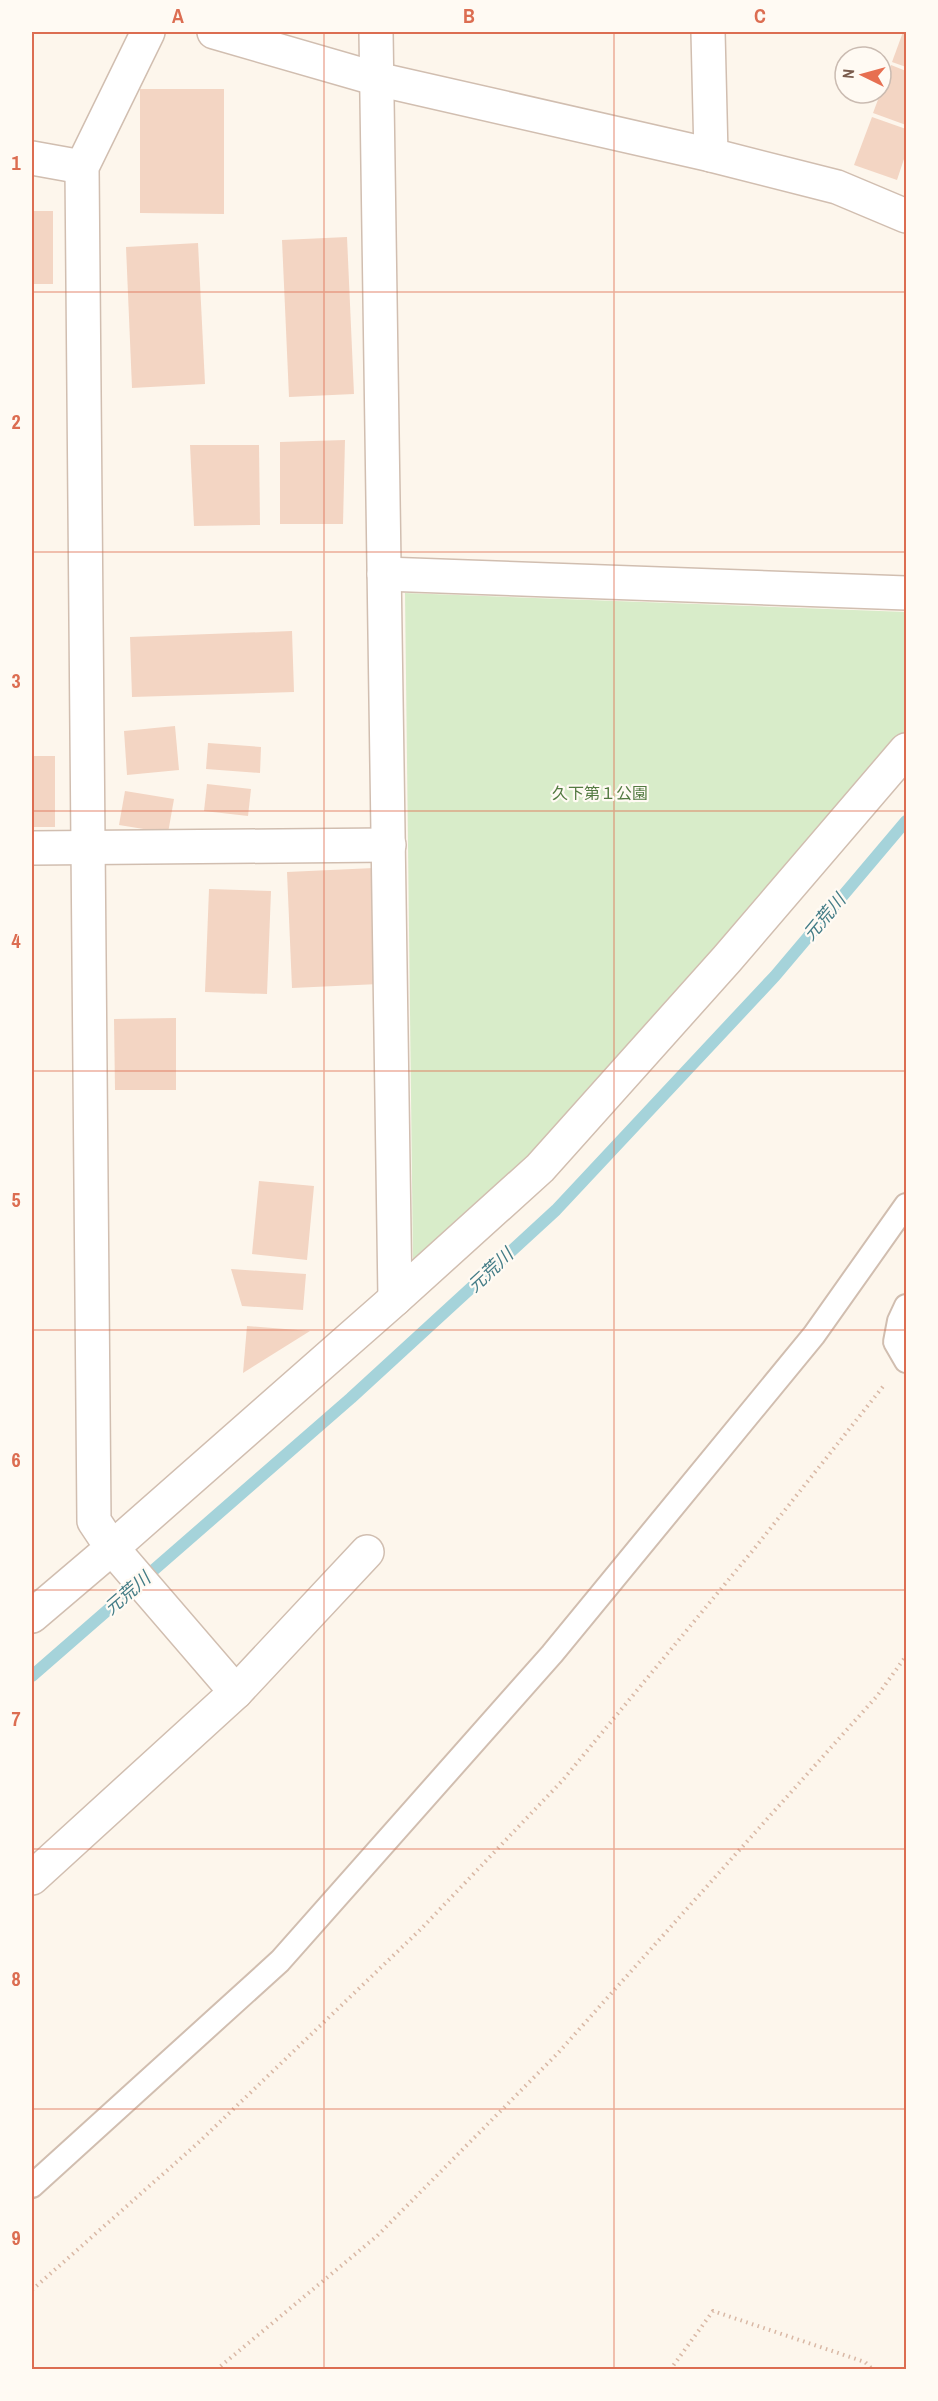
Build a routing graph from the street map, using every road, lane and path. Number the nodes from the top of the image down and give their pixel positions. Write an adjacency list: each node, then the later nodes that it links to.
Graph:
1 (148, 32): 8 (street)
2 (214, 32): 5 (street)
3 (376, 32): 5 (street)
4 (708, 32): 6 (street)
5 (377, 79): 6 (street); 10 (street)
6 (711, 155): 9 (street)
7 (32, 158): 8 (street)
8 (82, 167): 15 (street)
9 (906, 216)
10 (384, 574): 11 (street); 13 (street)
11 (906, 593)
12 (906, 750): 17 (street)
13 (389, 845): 15 (street); 17 (street)
14 (32, 848): 15 (street)
15 (88, 848): 21 (street)
16 (906, 1205): 26 (lane)
17 (395, 1299): 21 (street)
18 (906, 1306): 19 (lane)
19 (905, 1361): 27 (path)
20 (367, 1552): 24 (street)
21 (119, 1556): 22 (street); 24 (street)
22 (32, 1616)
23 (906, 1656): 28 (path)
24 (236, 1692): 25 (street)
25 (32, 1878)
26 (32, 2186)
27 (32, 2290)
28 (216, 2370)
29 (670, 2370): 30 (path)
30 (873, 2370)

